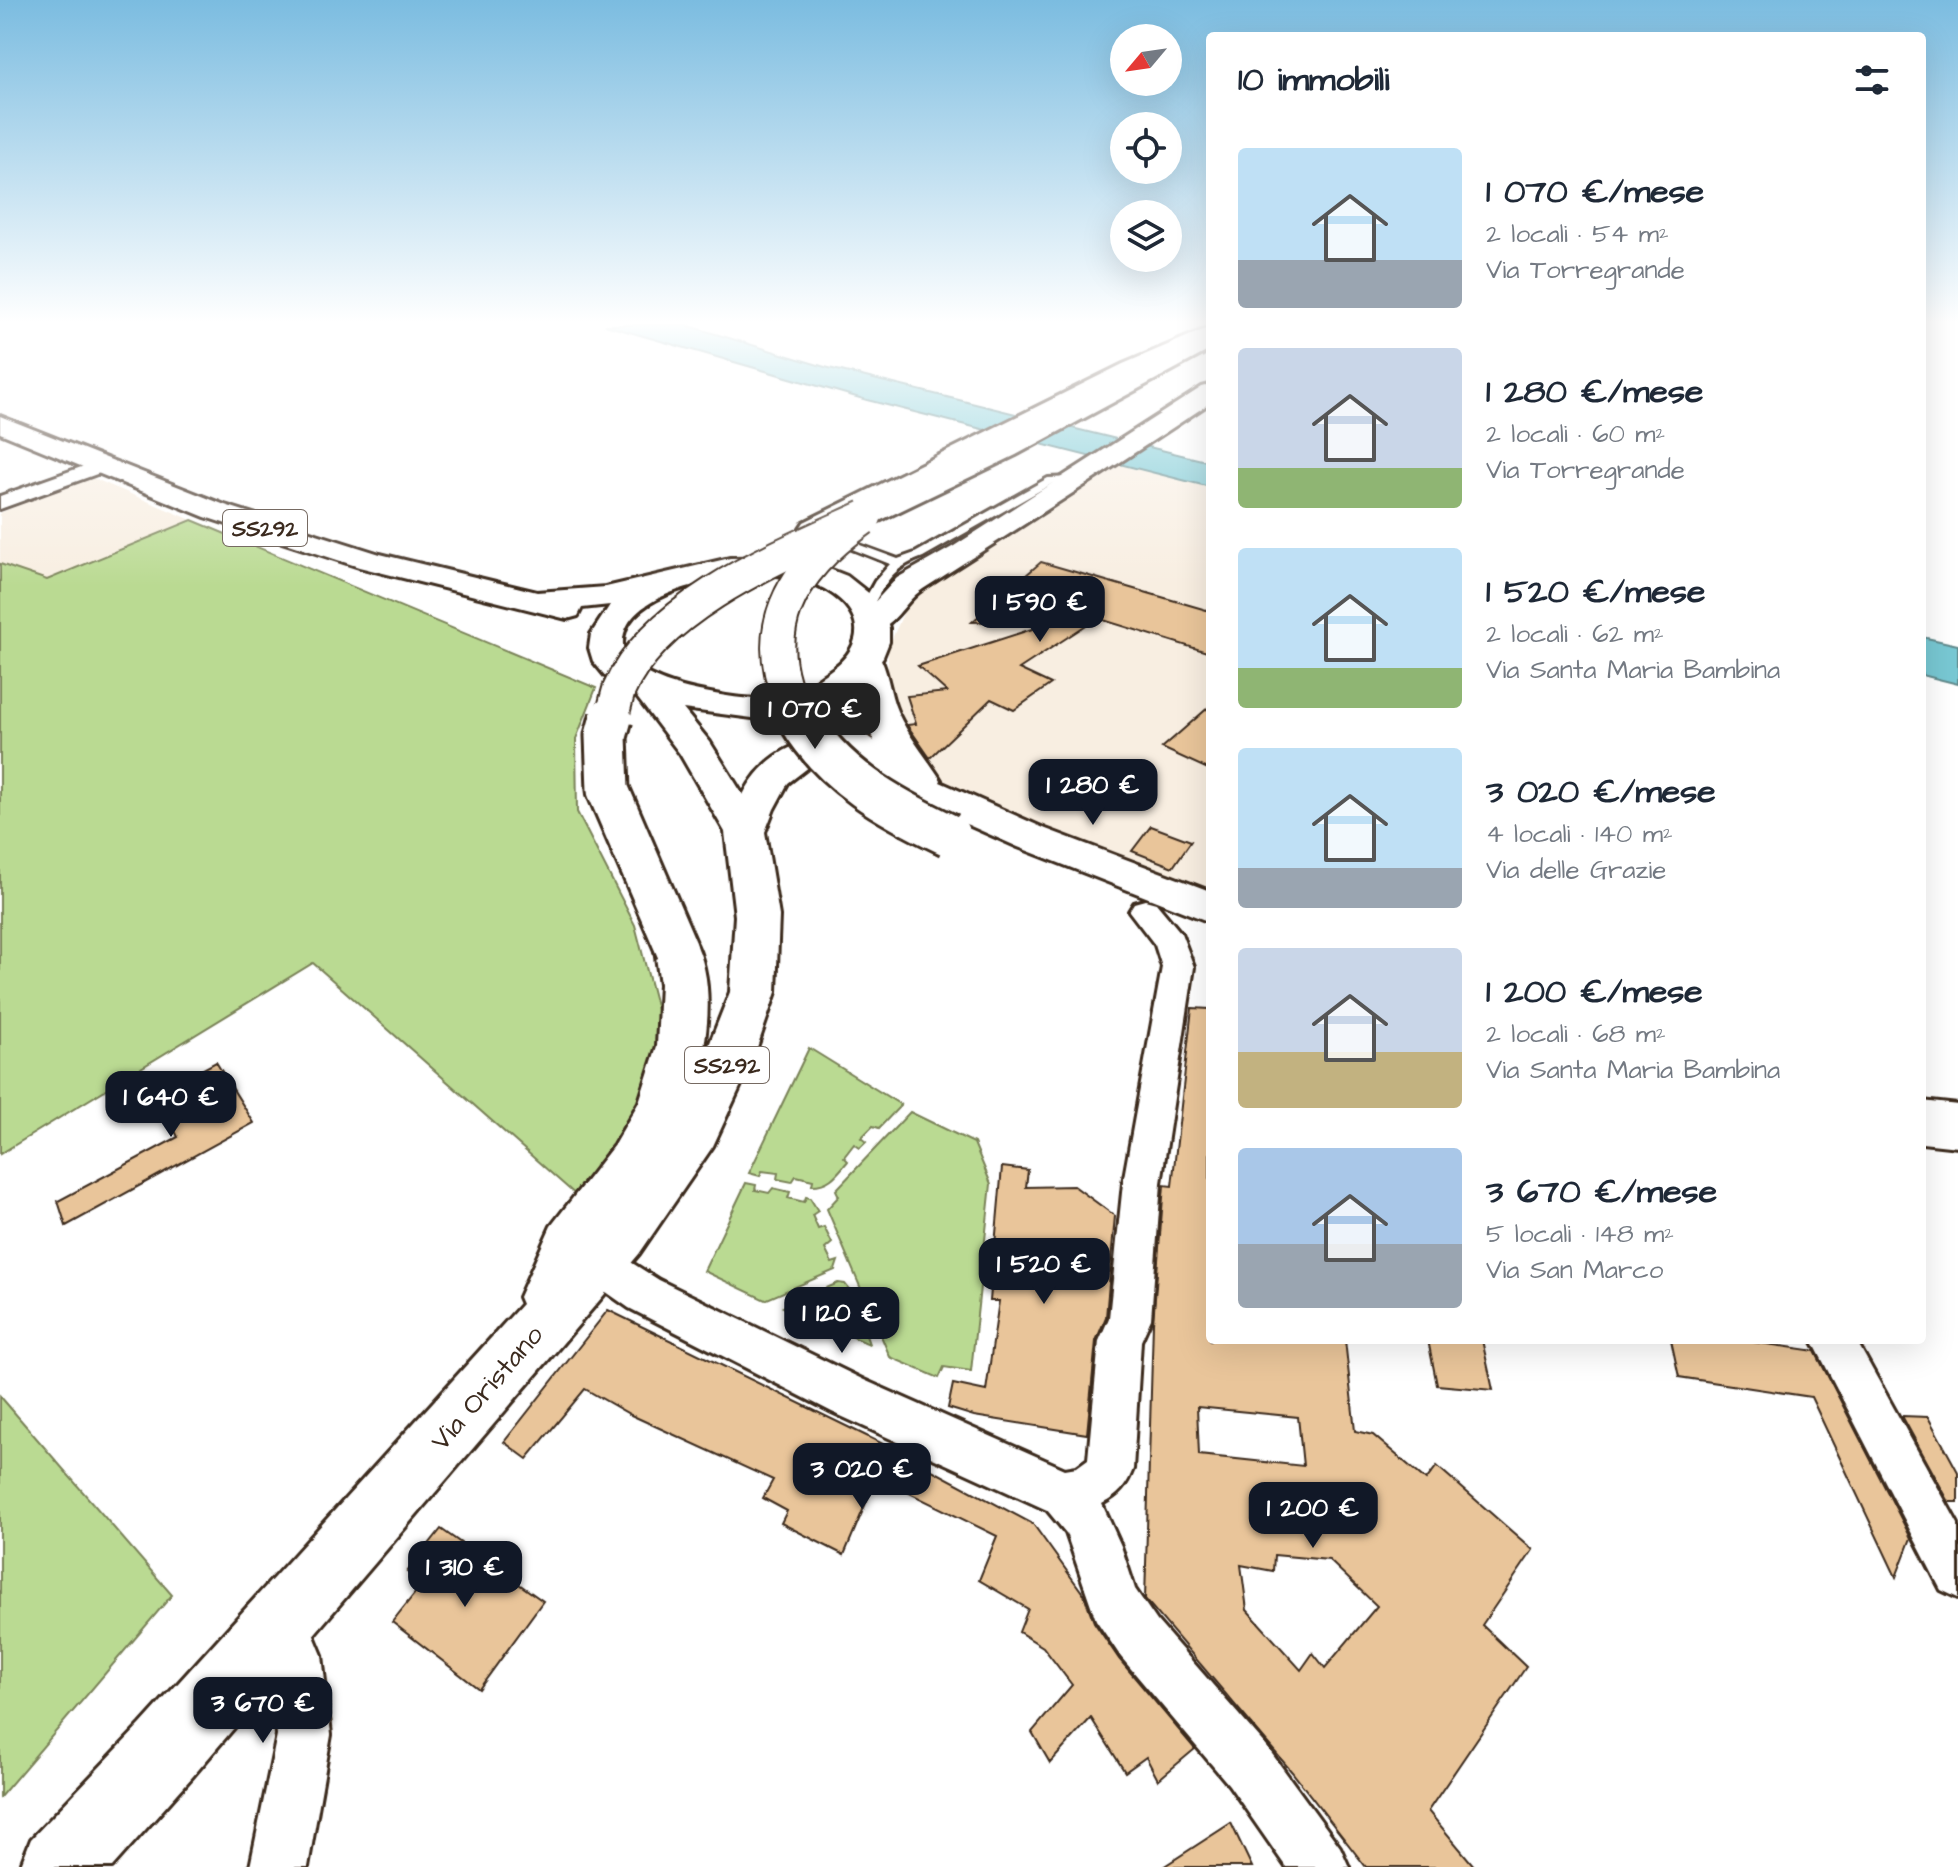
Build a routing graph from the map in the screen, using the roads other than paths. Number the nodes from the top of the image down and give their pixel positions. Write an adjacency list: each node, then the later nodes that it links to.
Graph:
1 (1055, 412): 8 (main road)
2 (1065, 412): 8 (main road)
3 (1178, 412): 6 (main road)
4 (0, 424): 5 (main road, SS292)
5 (101, 466): 7 (street); 13 (main road, SS292)
6 (1081, 476): 9 (lane); 14 (main road)
7 (0, 503)
8 (854, 527): 9 (lane); 10 (main road); 11 (lane); 20 (main road, bridge); 28 (main road, bridge)
9 (895, 562): 14 (lane)
10 (724, 566): 11 (main road, SS292); 12 (main road, SS292)
11 (799, 569): 14 (main road, SS292)
12 (680, 577): 13 (main road, SS292); 15 (main road, SS292)
13 (540, 601): 15 (main road, SS292)
14 (869, 615): 16 (main road)
15 (609, 636): 17 (main road, SS292)
16 (865, 659): 18 (main road, SS292); 20 (main road)
17 (646, 686): 18 (main road, SS292); 21 (main road, Via Oristano / SS292)
18 (799, 706): 19 (main road); 21 (main road, Via Oristano / SS292)
19 (865, 750): 20 (main road); 21 (main road)
20 (951, 819): 22 (main road); 23 (main road)
21 (748, 823): 27 (main road, Via Oristano / SS292)
22 (1206, 905)
23 (1145, 911): 24 (main road); 30 (street)
24 (1206, 932)
25 (1926, 1122): 26 (main road)
26 (1958, 1126)
27 (596, 1262): 28 (main road, Via Oristano / SS292); 30 (street)
28 (534, 1333): 32 (main road, Via Oristano / SS292)
29 (1835, 1344): 31 (street)
30 (1064, 1493): 35 (street)
31 (1958, 1573)
32 (282, 1620): 33 (main road, Via Oristano / SS292); 34 (street)
33 (59, 1867)
34 (279, 1867)
35 (1320, 1867)

